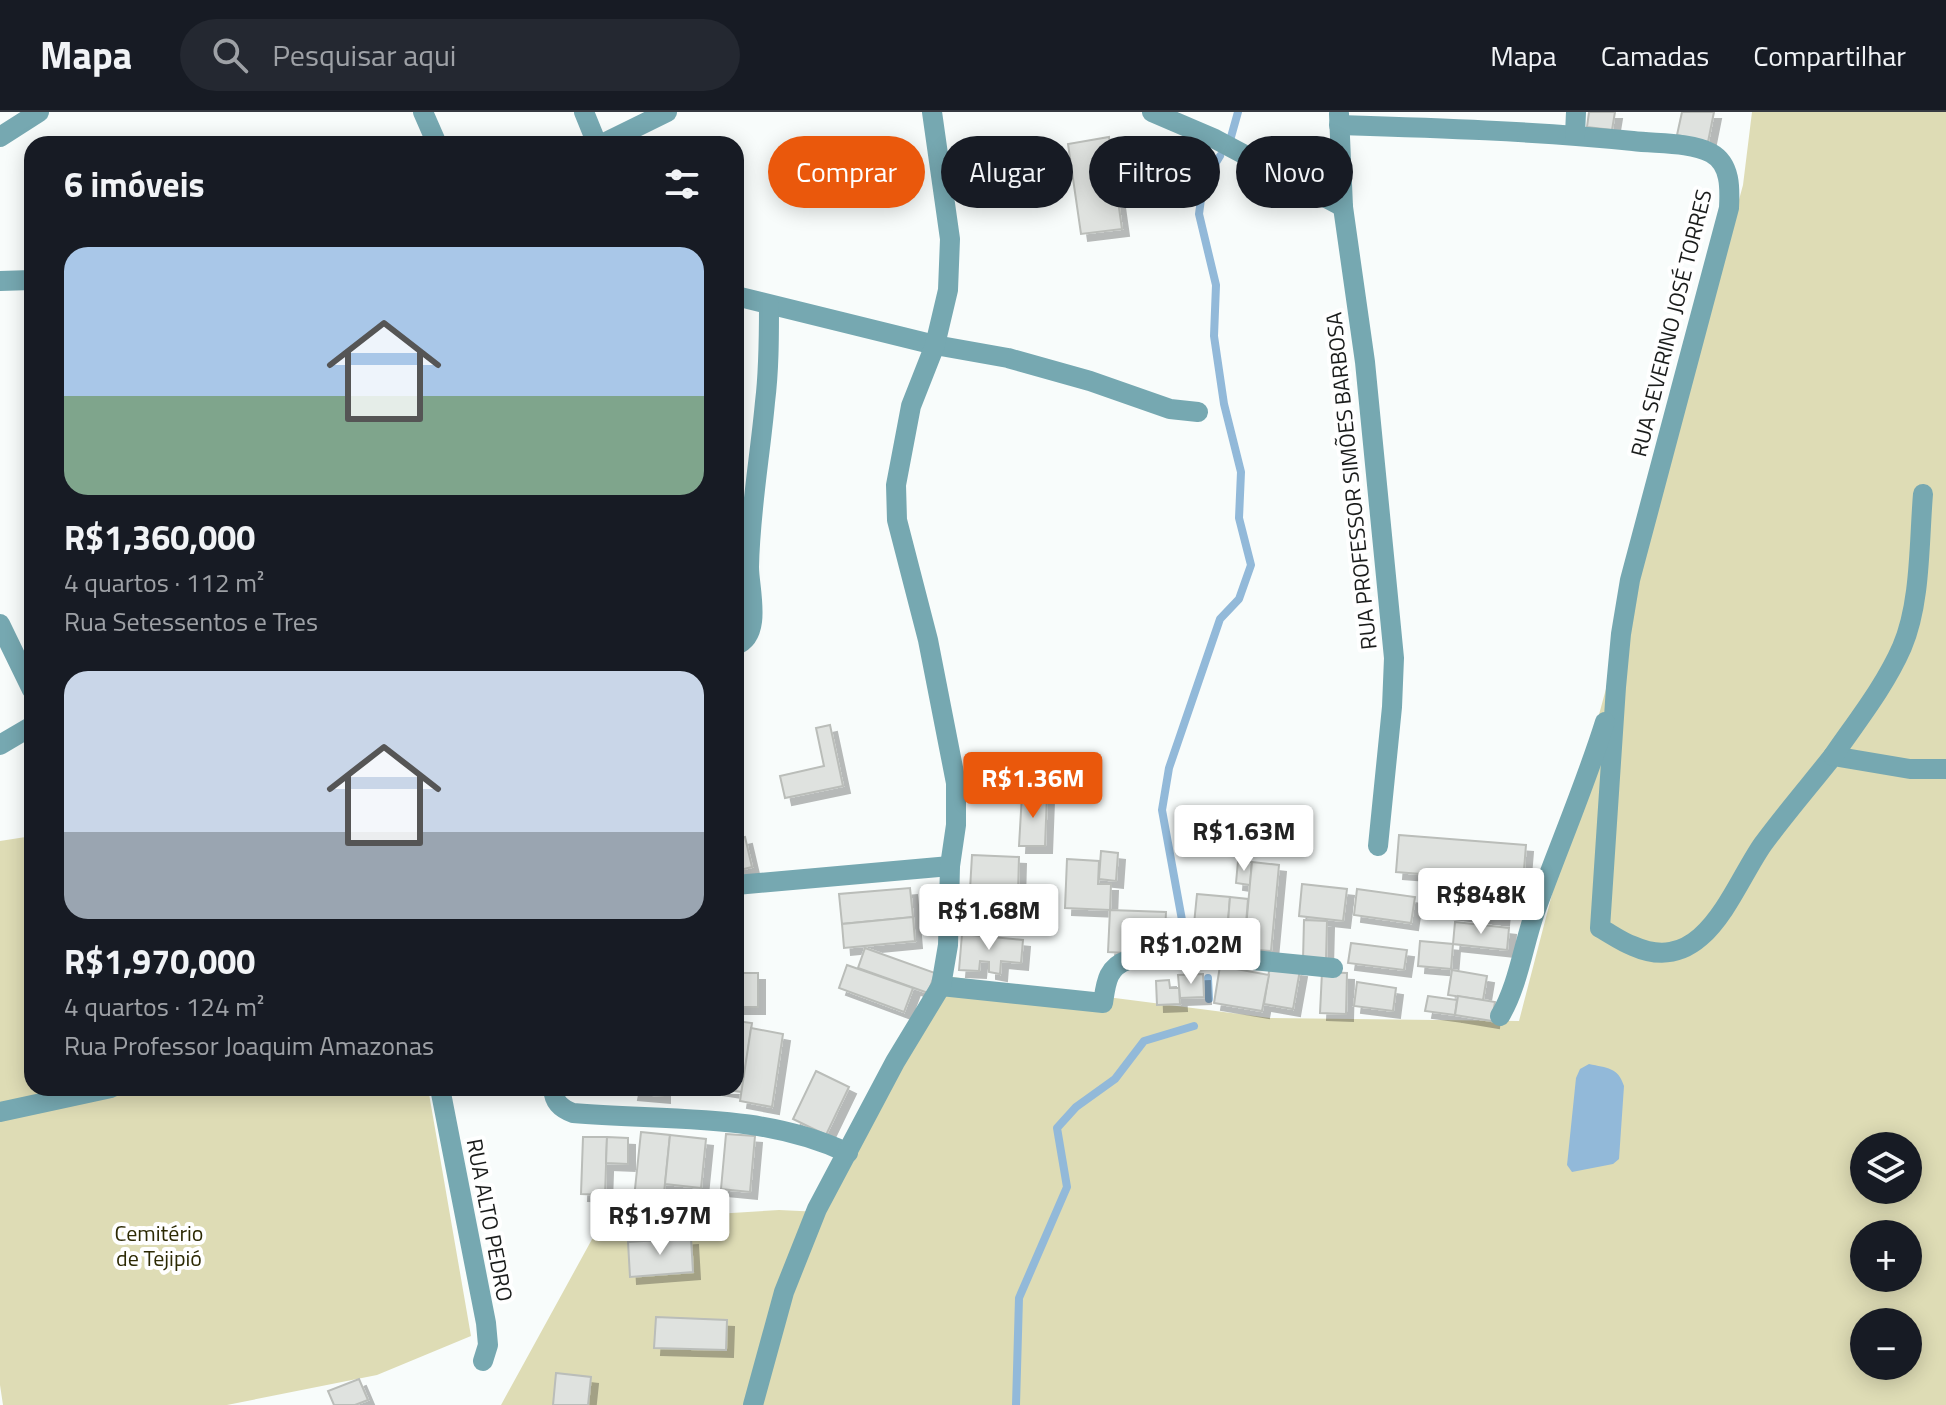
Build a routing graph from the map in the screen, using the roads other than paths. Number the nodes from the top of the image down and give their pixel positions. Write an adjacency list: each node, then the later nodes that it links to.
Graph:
1 (39, 112): 13 (street)
2 (423, 112): 10 (street)
3 (584, 112): 11 (street)
4 (667, 112): 12 (street)
5 (932, 112): 20 (street)
6 (1152, 112): 14 (street)
7 (1576, 112): 9 (street)
8 (1339, 119): 9 (street, RUA SEVERINO JOSÉ TORRES)
9 (1575, 135): 26 (street, RUA SEVERINO JOSÉ TORRES)
10 (434, 136)
11 (596, 136)
12 (617, 136)
13 (0, 137)
14 (1236, 150)
15 (1343, 208): 31 (street, RUA PROFESSOR SIMÕES BARBOSA)
16 (24, 280): 17 (street)
17 (0, 281)
18 (744, 298): 19 (street)
19 (769, 305): 20 (street); 24 (street)
20 (935, 345): 21 (street); 32 (street)
21 (1198, 412)
22 (1923, 494): 29 (street)
23 (0, 624): 25 (street)
24 (744, 638)
25 (24, 674)
26 (1616, 687): 29 (street); 36 (street)
27 (24, 731): 28 (street)
28 (0, 745)
29 (1833, 756): 30 (street)
30 (1946, 769)
31 (1378, 846)
32 (950, 866): 33 (street); 35 (street)
33 (744, 884)
34 (1333, 968): 35 (street)
35 (941, 986): 41 (street)
36 (1500, 1016)
37 (74, 1096): 40 (street)
38 (442, 1096): 42 (street, RUA ALTO PEDRO)
39 (555, 1096): 41 (street)
40 (0, 1112)
41 (848, 1153): 43 (street)
42 (483, 1361)
43 (753, 1405)

